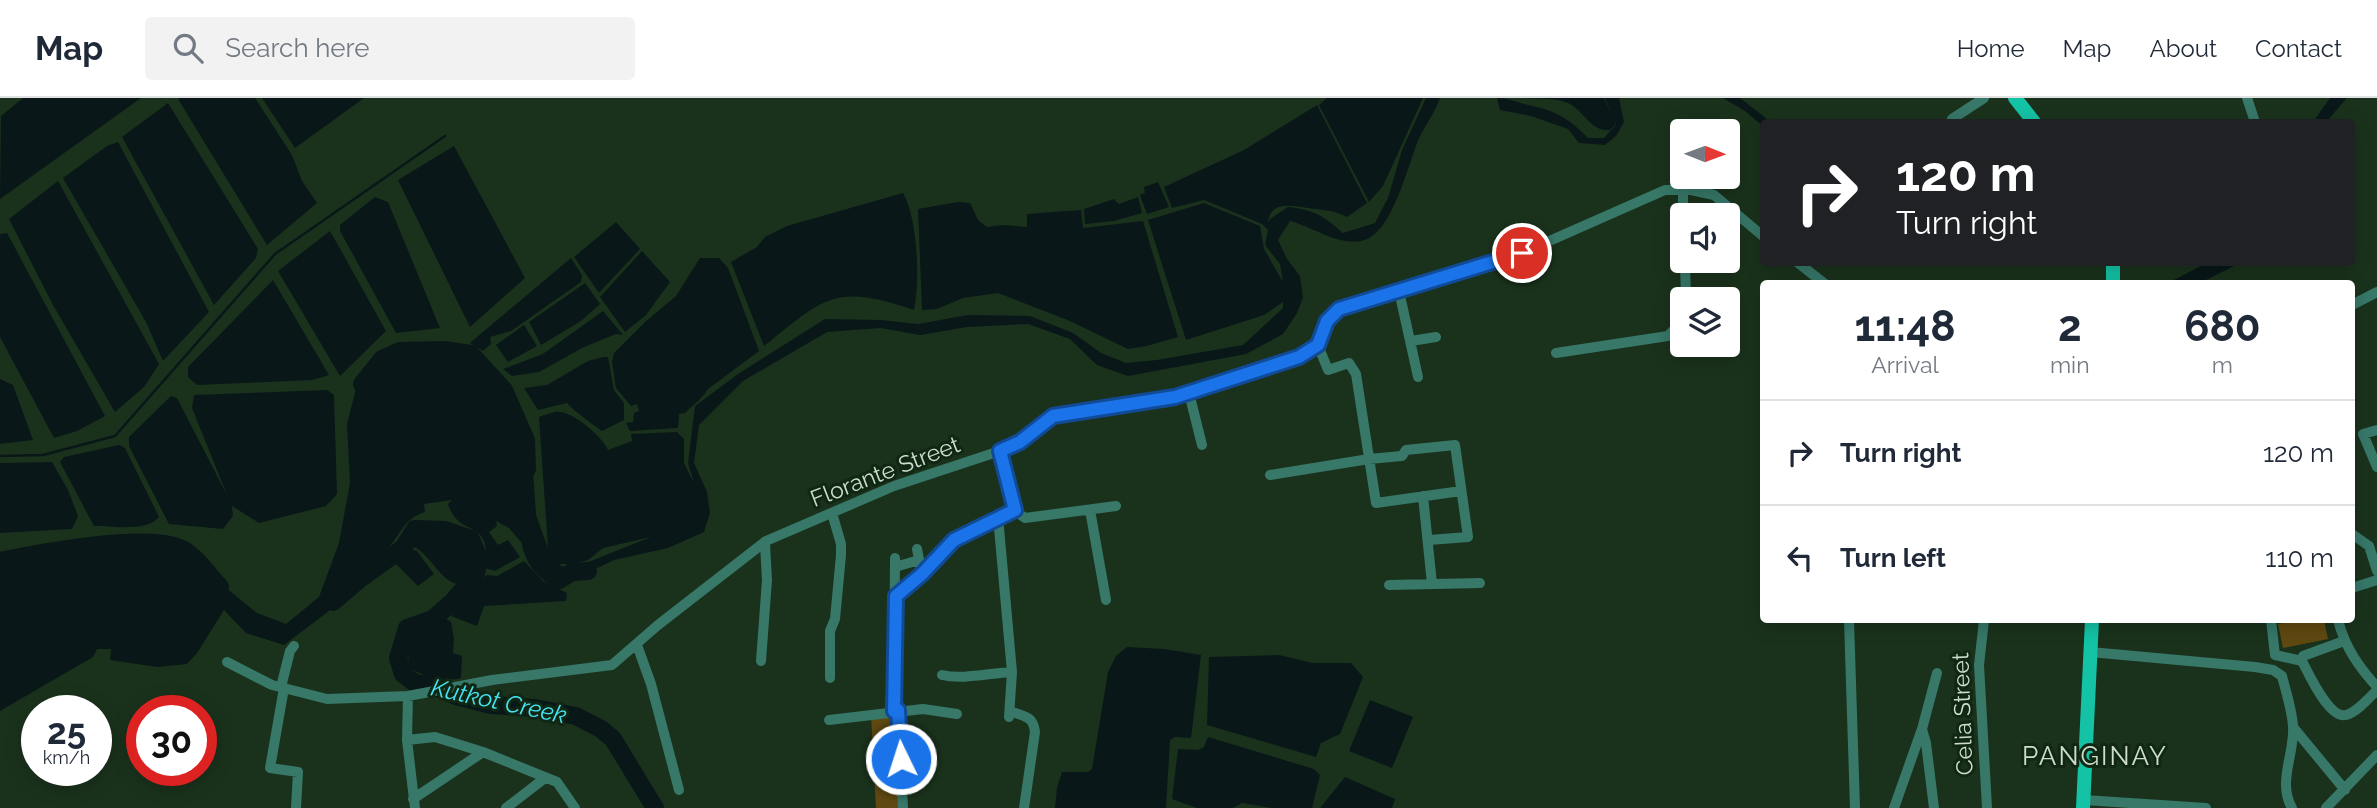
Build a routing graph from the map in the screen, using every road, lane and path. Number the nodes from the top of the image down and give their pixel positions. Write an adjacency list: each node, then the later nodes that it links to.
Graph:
1 (1984, 98): 4 (street)
2 (2015, 98): 5 (main road)
3 (2247, 98): 6 (street)
4 (1952, 119)
5 (2032, 119)
6 (2254, 119)
7 (1682, 190): 8 (street); 9 (street); 12 (street)
8 (1683, 203)
9 (1760, 234)
10 (1802, 266): 11 (street)
11 (1820, 280)
12 (1399, 291): 17 (street); 18 (street)
13 (2377, 292): 14 (street)
14 (2355, 303)
15 (1670, 334): 19 (street)
16 (1436, 337): 17 (street)
17 (1412, 341): 20 (street)
18 (1318, 345): 21 (street, Florante Street); 25 (street)
19 (1556, 353)
20 (1418, 377)
21 (1189, 393): 23 (street); 24 (street, Florante Street)
22 (2377, 430): 26 (street)
23 (1202, 445)
24 (1000, 451): 31 (street); 33 (street, Florante Street)
25 (1369, 459): 27 (street); 28 (street); 29 (street)
26 (2377, 467)
27 (1270, 475)
28 (1461, 491): 29 (street); 36 (street)
29 (1423, 496): 36 (street)
30 (1116, 506): 32 (street)
31 (1015, 510): 32 (street); 34 (street)
32 (1090, 510): 47 (street)
33 (832, 513): 37 (street, Florante Street); 63 (street)
34 (998, 517): 40 (street); 60 (street)
35 (2355, 536): 38 (street)
36 (1429, 540): 43 (street)
37 (765, 544): 54 (street, Florante Street); 57 (street)
38 (2373, 545): 39 (street)
39 (2377, 571)
40 (922, 574): 46 (street); 46 (street)
41 (2377, 580): 45 (street)
42 (1480, 583): 43 (street)
43 (1432, 584): 44 (street)
44 (1389, 585)
45 (2355, 587)
46 (896, 596): 67 (street)
47 (1106, 600)
48 (1849, 623): 85 (street)
49 (1984, 623): 88 (street, Celia Street)
50 (2092, 623): 56 (main road)
51 (2271, 623): 58 (street)
52 (2339, 623): 53 (street)
53 (2344, 641): 58 (street); 65 (street)
54 (637, 645): 66 (street, Florante Street); 76 (street)
55 (294, 646): 64 (street)
56 (2090, 652): 70 (street); 79 (main road)
57 (761, 661)
58 (2302, 661): 65 (street)
59 (227, 662): 64 (street, Florante Street)
60 (1012, 671): 62 (street); 84 (street)
61 (1937, 673): 71 (street)
62 (942, 675)
63 (830, 678)
64 (282, 688): 66 (street, Florante Street); 80 (street)
65 (2377, 689)
66 (408, 696): 72 (street)
67 (896, 711): 68 (street); 69 (street); 83 (street)
68 (957, 714)
69 (829, 720)
70 (2293, 727): 77 (street); 90 (street)
71 (1922, 729): 86 (street); 87 (street)
72 (407, 740): 73 (street); 78 (street)
73 (483, 752): 75 (street); 78 (street)
74 (2377, 755): 77 (street)
75 (545, 778): 81 (street); 82 (street)
76 (679, 790)
77 (2345, 790): 91 (street)
78 (414, 804)
79 (2083, 804): 89 (street)
80 (296, 808)
81 (506, 808)
82 (575, 808)
83 (904, 808)
84 (1024, 808)
85 (1855, 808)
86 (1894, 808)
87 (1934, 808)
88 (1987, 808)
89 (2206, 808)
90 (2292, 808)
91 (2326, 808)

